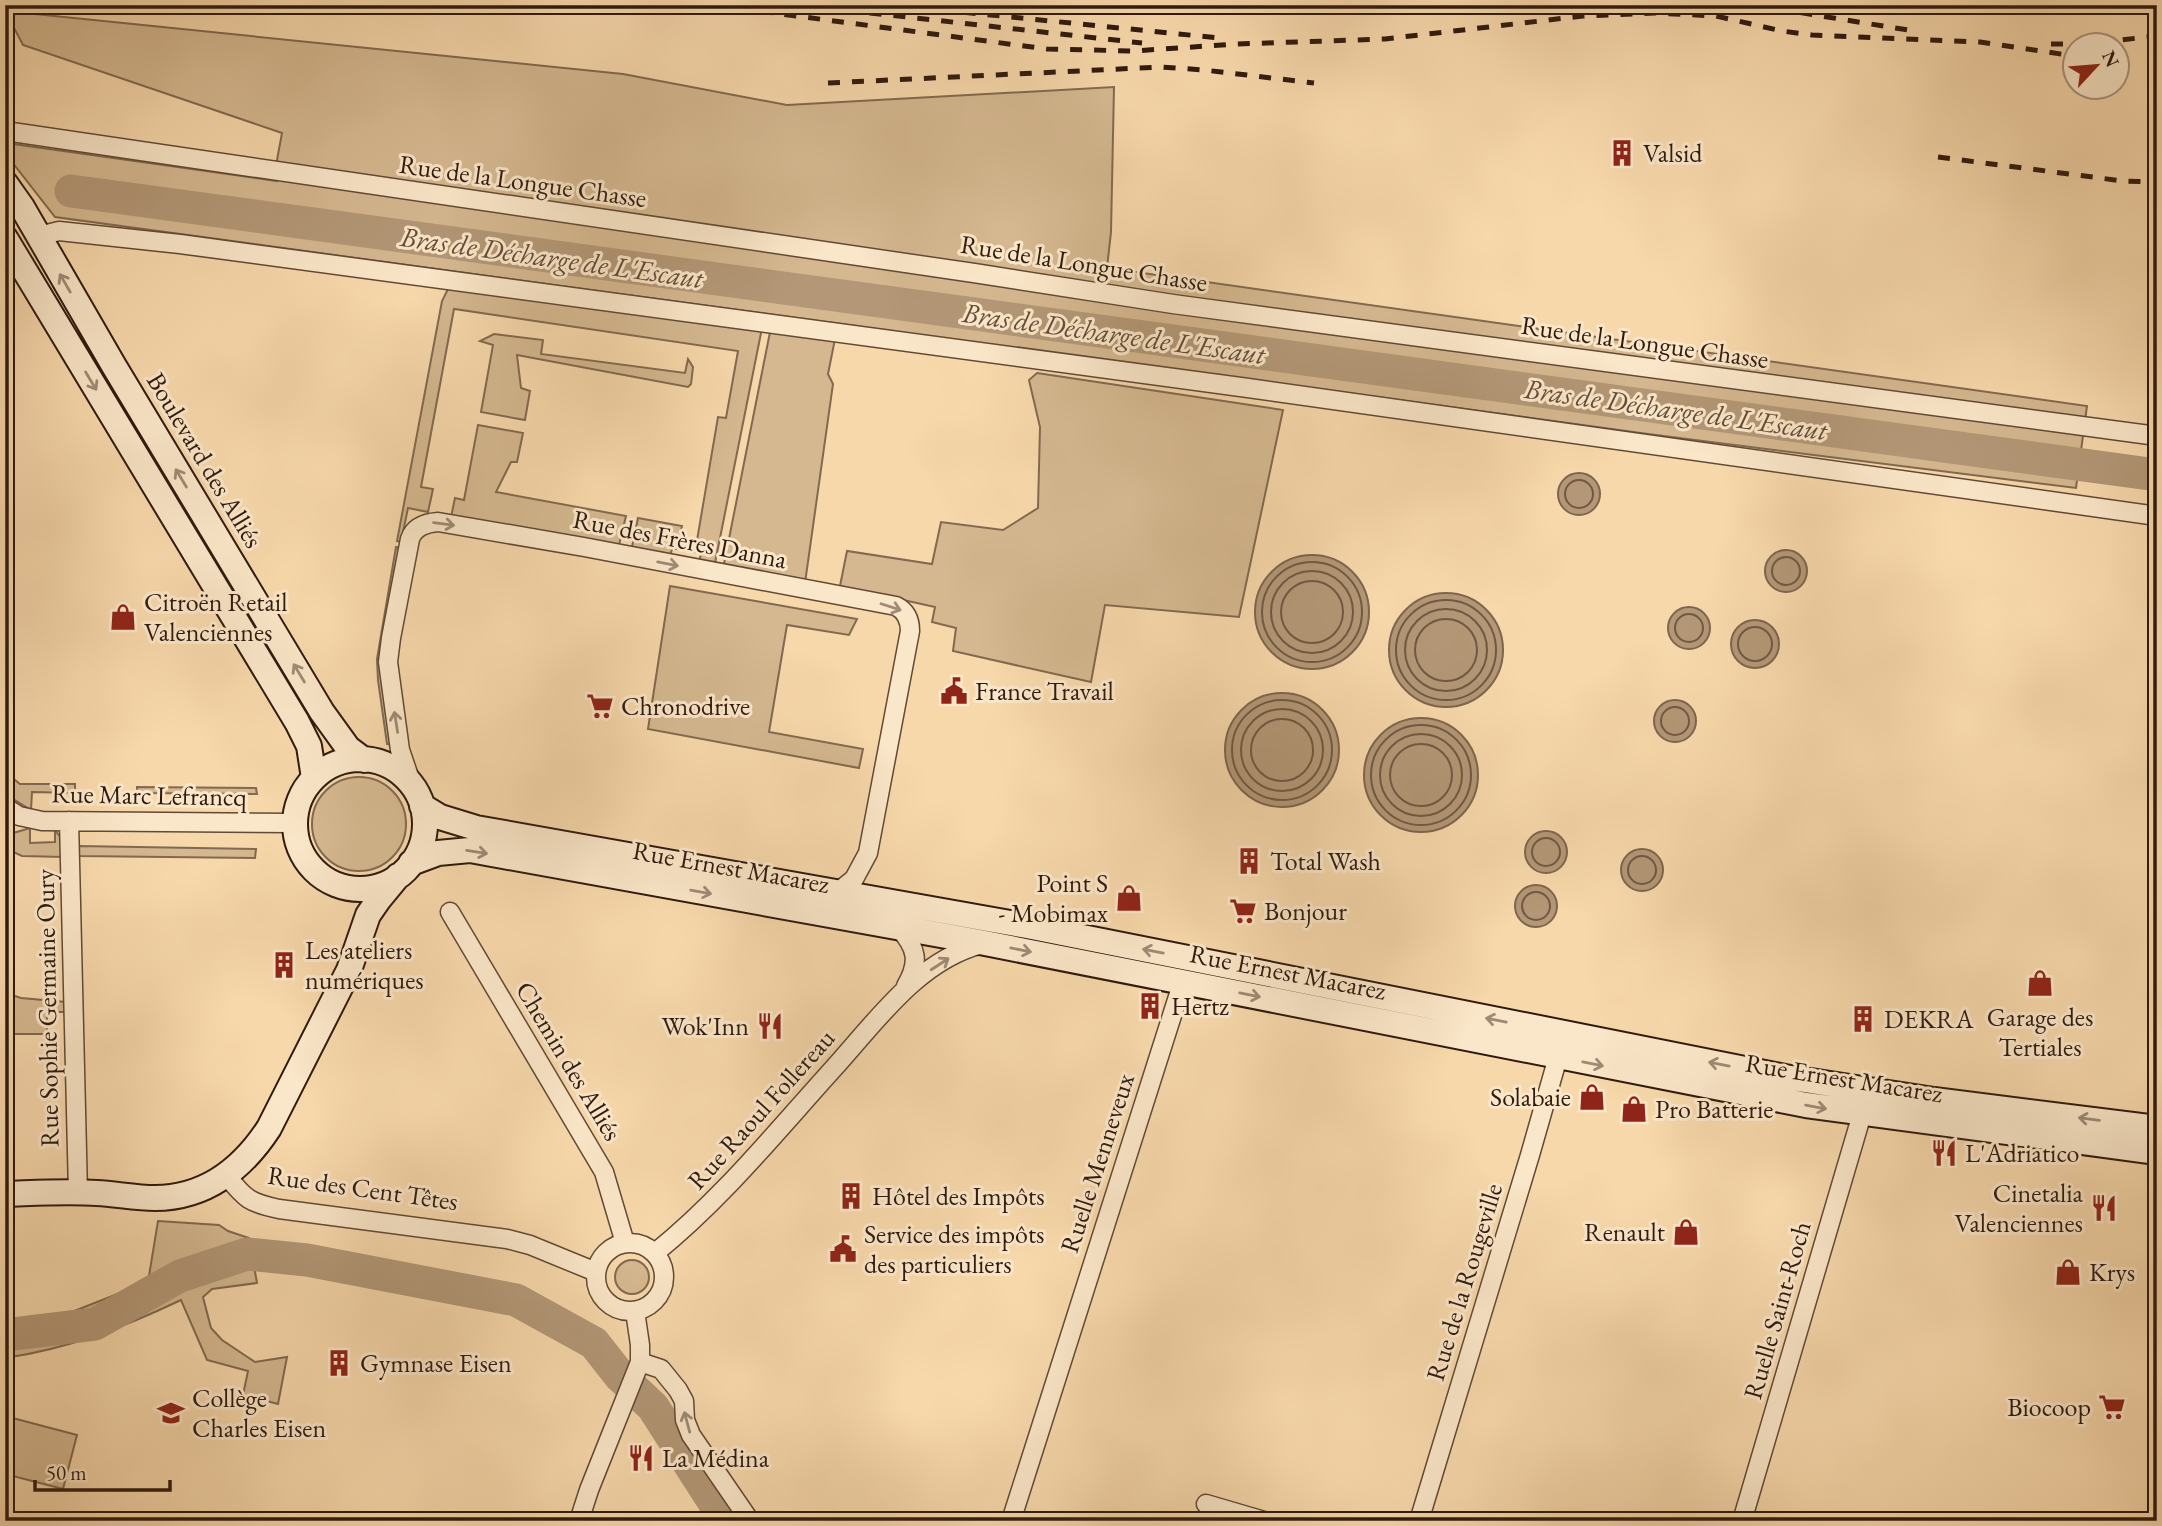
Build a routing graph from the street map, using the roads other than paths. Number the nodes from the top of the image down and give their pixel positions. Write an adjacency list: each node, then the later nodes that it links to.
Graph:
1 (5, 131): 5 (street, Rue de la Longue Chasse)
2 (5, 183): 3 (main road, Boulevard des Alliés)
3 (39, 236): 6 (street); 7 (main road, Boulevard des Alliés, one-way to 3)
4 (5, 238): 8 (main road, one-way to 8)
5 (2157, 436)
6 (2157, 516)
7 (364, 760): 8 (main road); 9 (main road)
8 (314, 778): 12 (main road)
9 (417, 797): 13 (main road); 15 (main road, Rue Ernest Macarez); 15 (street, Rue des Frères Danna, one-way to 15)
10 (5, 807): 11 (street, Rue Marc Lefrancq)
11 (69, 821): 12 (street, Rue Marc Lefrancq); 27 (street, Rue Sophie Germaine Oury)
12 (295, 823): 14 (main road)
13 (405, 870): 14 (main road); 17 (main road); 18 (main road, Rue Ernest Macarez, one-way to 18)
14 (343, 887): 17 (main road)
15 (838, 892): 24 (main road, Rue Ernest Macarez, one-way to 15)
16 (450, 912): 29 (street, Chemin des Alliés)
17 (362, 928): 26 (main road)
18 (899, 928): 19 (main road, Rue Ernest Macarez); 21 (street, Rue Raoul Follereau)
19 (985, 943): 20 (main road, Rue Ernest Macarez, one-way to 20); 21 (street, Rue Raoul Follereau, one-way to 19)
20 (1183, 981): 22 (main road, Rue Ernest Macarez, one-way to 22); 37 (street, Ruelle Menneveux)
21 (900, 995): 30 (street, Rue Raoul Follereau)
22 (1558, 1057): 23 (main road, Rue Ernest Macarez, one-way to 23); 39 (street, Rue de la Rougeville)
23 (1862, 1114): 25 (main road, Rue Ernest Macarez); 40 (street, Ruelle Saint-Roch)
24 (2157, 1128)
25 (2157, 1152)
26 (227, 1175): 27 (main road); 31 (street, Rue des Cent Têtes)
27 (78, 1193): 28 (main road)
28 (5, 1194)
29 (625, 1243): 30 (street); 31 (street)
30 (655, 1253): 32 (street)
31 (596, 1272): 32 (street)
32 (635, 1311): 33 (street)
33 (638, 1367): 35 (street); 36 (street, one-way to 33)
34 (1206, 1504): 38 (street)
35 (579, 1521)
36 (750, 1521)
37 (1011, 1521)
38 (1264, 1521)
39 (1419, 1521)
40 (1742, 1521)

